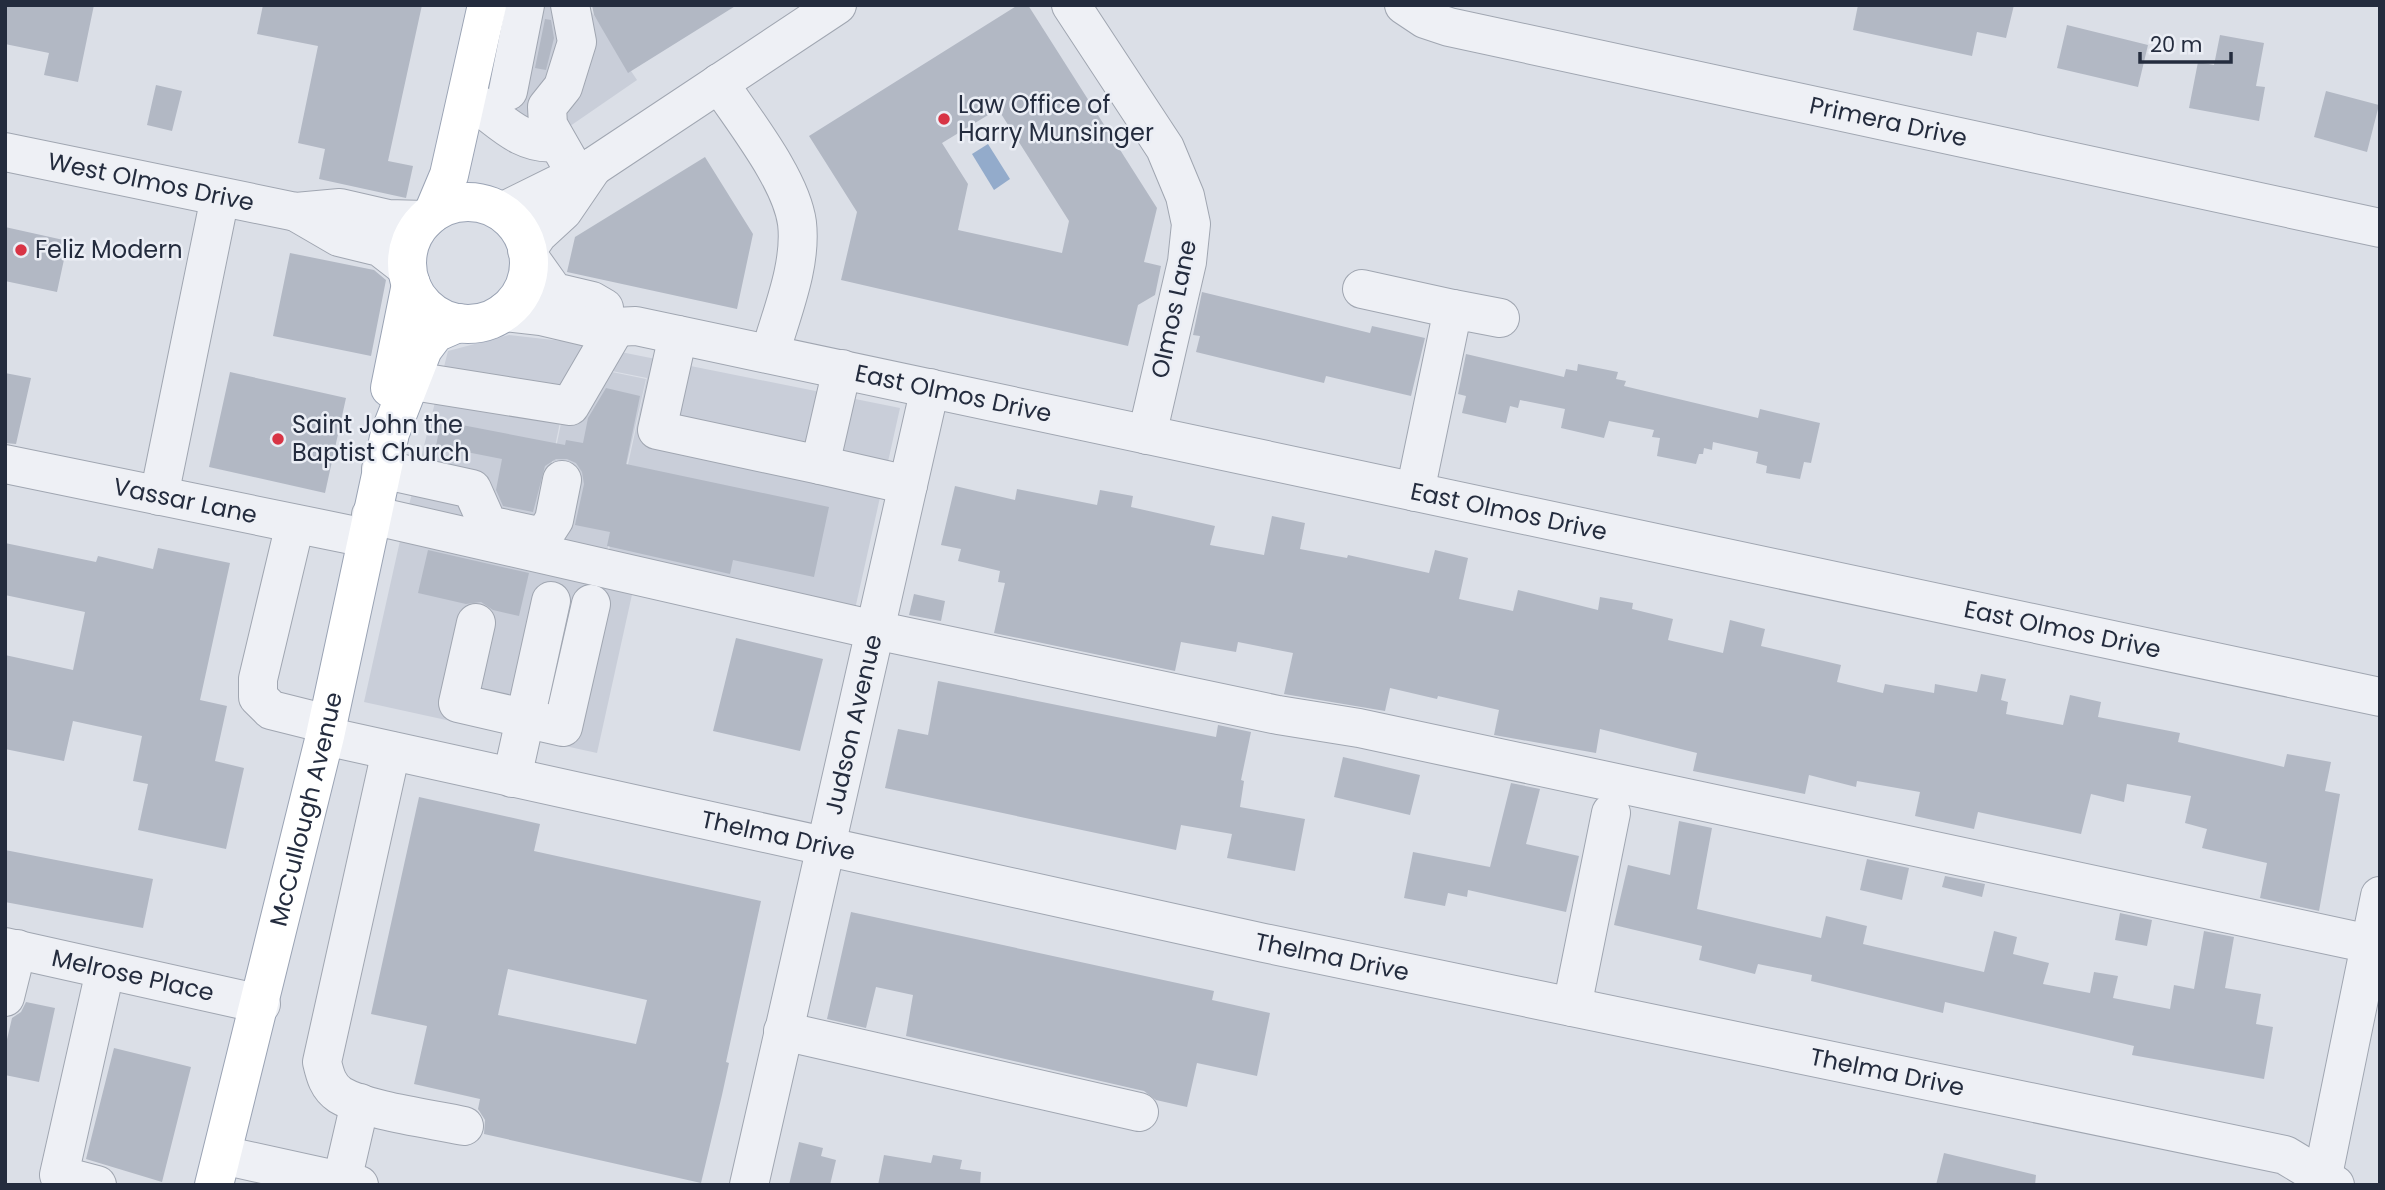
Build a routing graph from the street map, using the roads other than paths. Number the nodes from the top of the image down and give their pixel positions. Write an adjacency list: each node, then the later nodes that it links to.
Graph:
1 (487, 5): 7 (main road)
2 (526, 5): 10 (street)
3 (570, 5): 9 (street)
4 (837, 5): 8 (street)
5 (1071, 5): 33 (street, Olmos Lane)
6 (1404, 5): 18 (street, Primera Drive)
7 (477, 54): 10 (main road); 17 (main road)
8 (719, 83): 13 (street); 28 (street)
9 (557, 94): 10 (street); 11 (street)
10 (492, 98): 11 (street); 15 (main road)
11 (556, 142): 13 (street)
12 (5, 152): 14 (street, West Olmos Drive)
13 (584, 171): 15 (street); 19 (street)
14 (220, 197): 16 (street, West Olmos Drive); 40 (street)
15 (498, 210): 17 (main road); 19 (main road)
16 (296, 212): 17 (street, West Olmos Drive); 20 (street, West Olmos Drive)
17 (429, 217): 20 (main road)
18 (2380, 228)
19 (528, 253): 23 (main road); 26 (street, East Olmos Drive)
20 (409, 276): 25 (main road); 32 (main road, McCullough Avenue)
21 (1362, 289): 22 (street)
22 (1452, 309): 24 (street); 39 (street)
23 (504, 312): 25 (main road); 26 (street, East Olmos Drive)
24 (1500, 318)
25 (458, 323): 30 (main road, McCullough Avenue)
26 (626, 326): 27 (street, East Olmos Drive); 30 (street)
27 (678, 335): 28 (street, East Olmos Drive); 35 (street)
28 (770, 354): 29 (street, East Olmos Drive)
29 (842, 369): 31 (street, East Olmos Drive); 35 (street)
30 (413, 381): 32 (main road, McCullough Avenue)
31 (930, 388): 33 (street, East Olmos Drive); 38 (street, Judson Avenue)
32 (390, 433): 36 (main road, McCullough Avenue)
33 (1147, 435): 39 (street, East Olmos Drive)
34 (5, 464): 40 (street, Vassar Lane)
35 (820, 465): 38 (street)
36 (381, 469): 42 (main road, McCullough Avenue); 43 (street)
37 (562, 480): 43 (street)
38 (908, 485): 47 (street, Judson Avenue)
39 (1415, 492): 48 (street, East Olmos Drive)
40 (159, 496): 41 (street, Vassar Lane)
41 (295, 524): 42 (street, Vassar Lane); 50 (street, Thelma Drive)
42 (369, 526): 43 (street, Vassar Lane); 50 (main road, McCullough Avenue)
43 (532, 542): 47 (street)
44 (551, 601): 49 (street)
45 (591, 604): 49 (street)
46 (476, 623): 49 (street)
47 (876, 630): 54 (street, Judson Avenue); 56 (street)
48 (2380, 697)
49 (525, 719): 52 (street)
50 (326, 730): 51 (street, Thelma Drive); 60 (main road, McCullough Avenue)
51 (391, 751): 52 (street, Thelma Drive); 63 (street)
52 (512, 778): 54 (street, Thelma Drive)
53 (1611, 813): 61 (street)
54 (826, 848): 61 (street, Thelma Drive); 62 (street, Judson Avenue)
55 (2380, 896): 56 (street)
56 (2370, 944): 67 (street)
57 (11, 948): 58 (street, Melrose Place); 59 (street)
58 (105, 971): 60 (street, Melrose Place); 69 (street)
59 (5, 998)
60 (261, 1004): 66 (main road, McCullough Avenue)
61 (1572, 1007): 67 (street, Thelma Drive)
62 (782, 1031): 64 (street); 70 (street, Judson Avenue)
63 (360, 1103): 65 (street); 68 (street)
64 (1139, 1112)
65 (464, 1126)
66 (218, 1170): 68 (street)
67 (2326, 1182)
68 (351, 1183)
69 (97, 1185)
70 (749, 1185)

